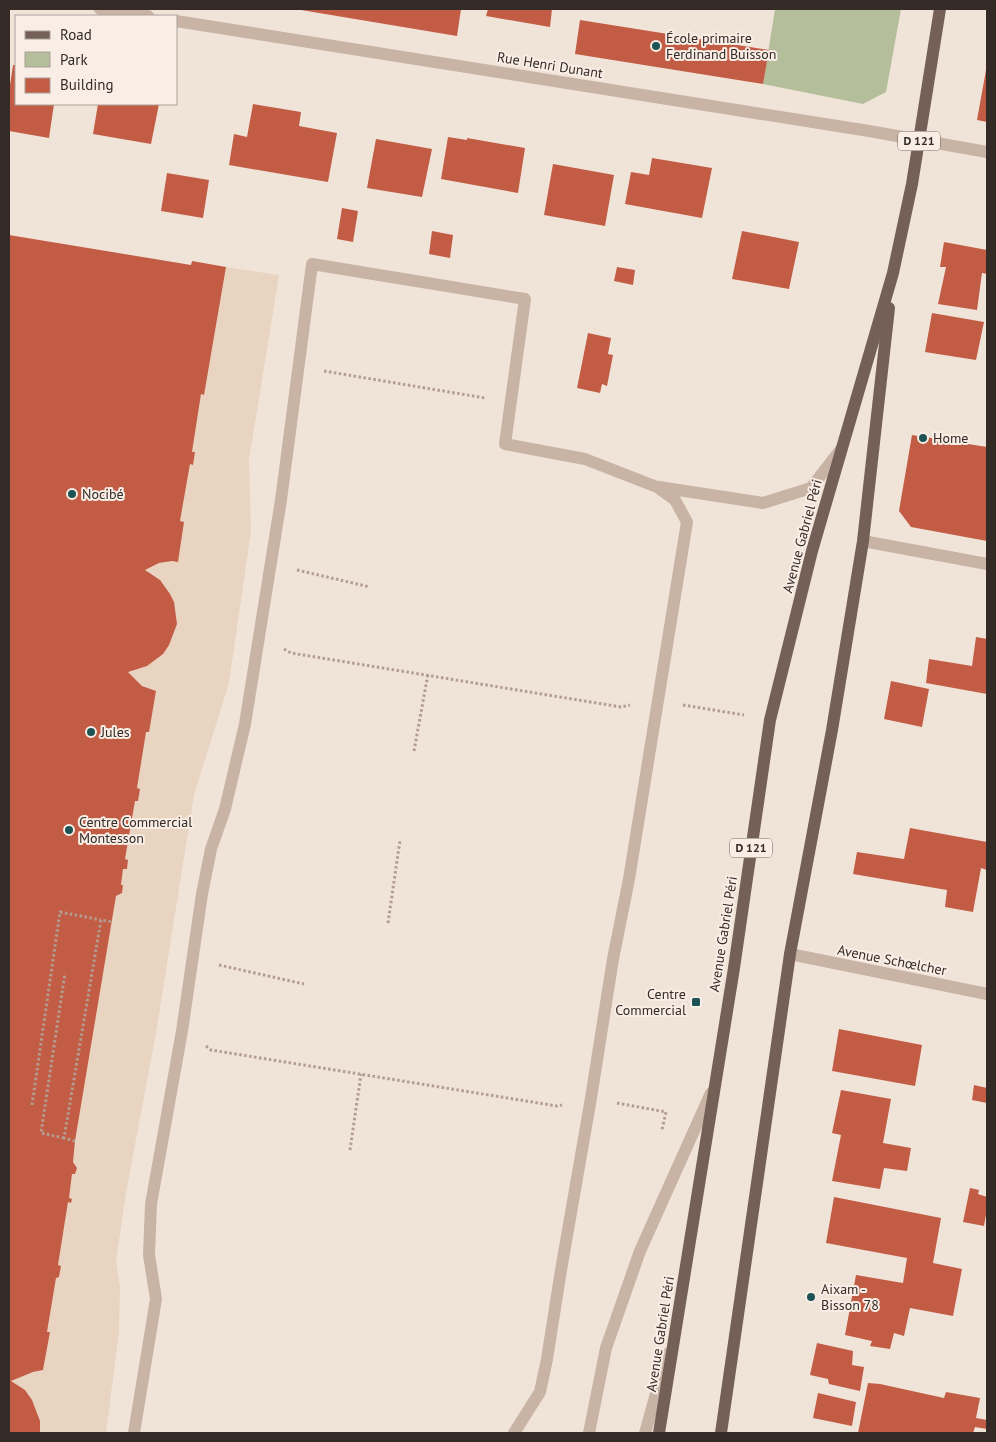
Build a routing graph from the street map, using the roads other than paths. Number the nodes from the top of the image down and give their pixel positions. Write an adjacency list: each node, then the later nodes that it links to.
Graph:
1 (100, 9): 3 (street)
2 (940, 9): 5 (main road, Avenue Gabriel Péri / D 121)
3 (141, 15)
4 (178, 21): 5 (street, Rue Henri Dunant)
5 (920, 141): 6 (street, Rue Henri Dunant); 7 (main road, Avenue Gabriel Péri / D 121)
6 (987, 152)
7 (893, 273): 8 (main road, Avenue Gabriel Péri / D 121); 10 (main road, Avenue Gabriel Péri / D 121)
8 (842, 448): 9 (street); 14 (main road, Avenue Gabriel Péri / D 121)
9 (657, 487): 16 (street); 17 (street)
10 (863, 541): 11 (street); 12 (main road, Avenue Gabriel Péri / D 121)
11 (987, 564)
12 (790, 954): 13 (street, Avenue Schœlcher); 21 (main road, Avenue Gabriel Péri / D 121)
13 (987, 994)
14 (715, 1086): 15 (main road, Avenue Gabriel Péri / D 121); 18 (street)
15 (680, 1308): 19 (street); 20 (main road, Avenue Gabriel Péri / D 121)
16 (134, 1433)
17 (514, 1433)
18 (589, 1433)
19 (645, 1433)
20 (659, 1433)
21 (721, 1433)

